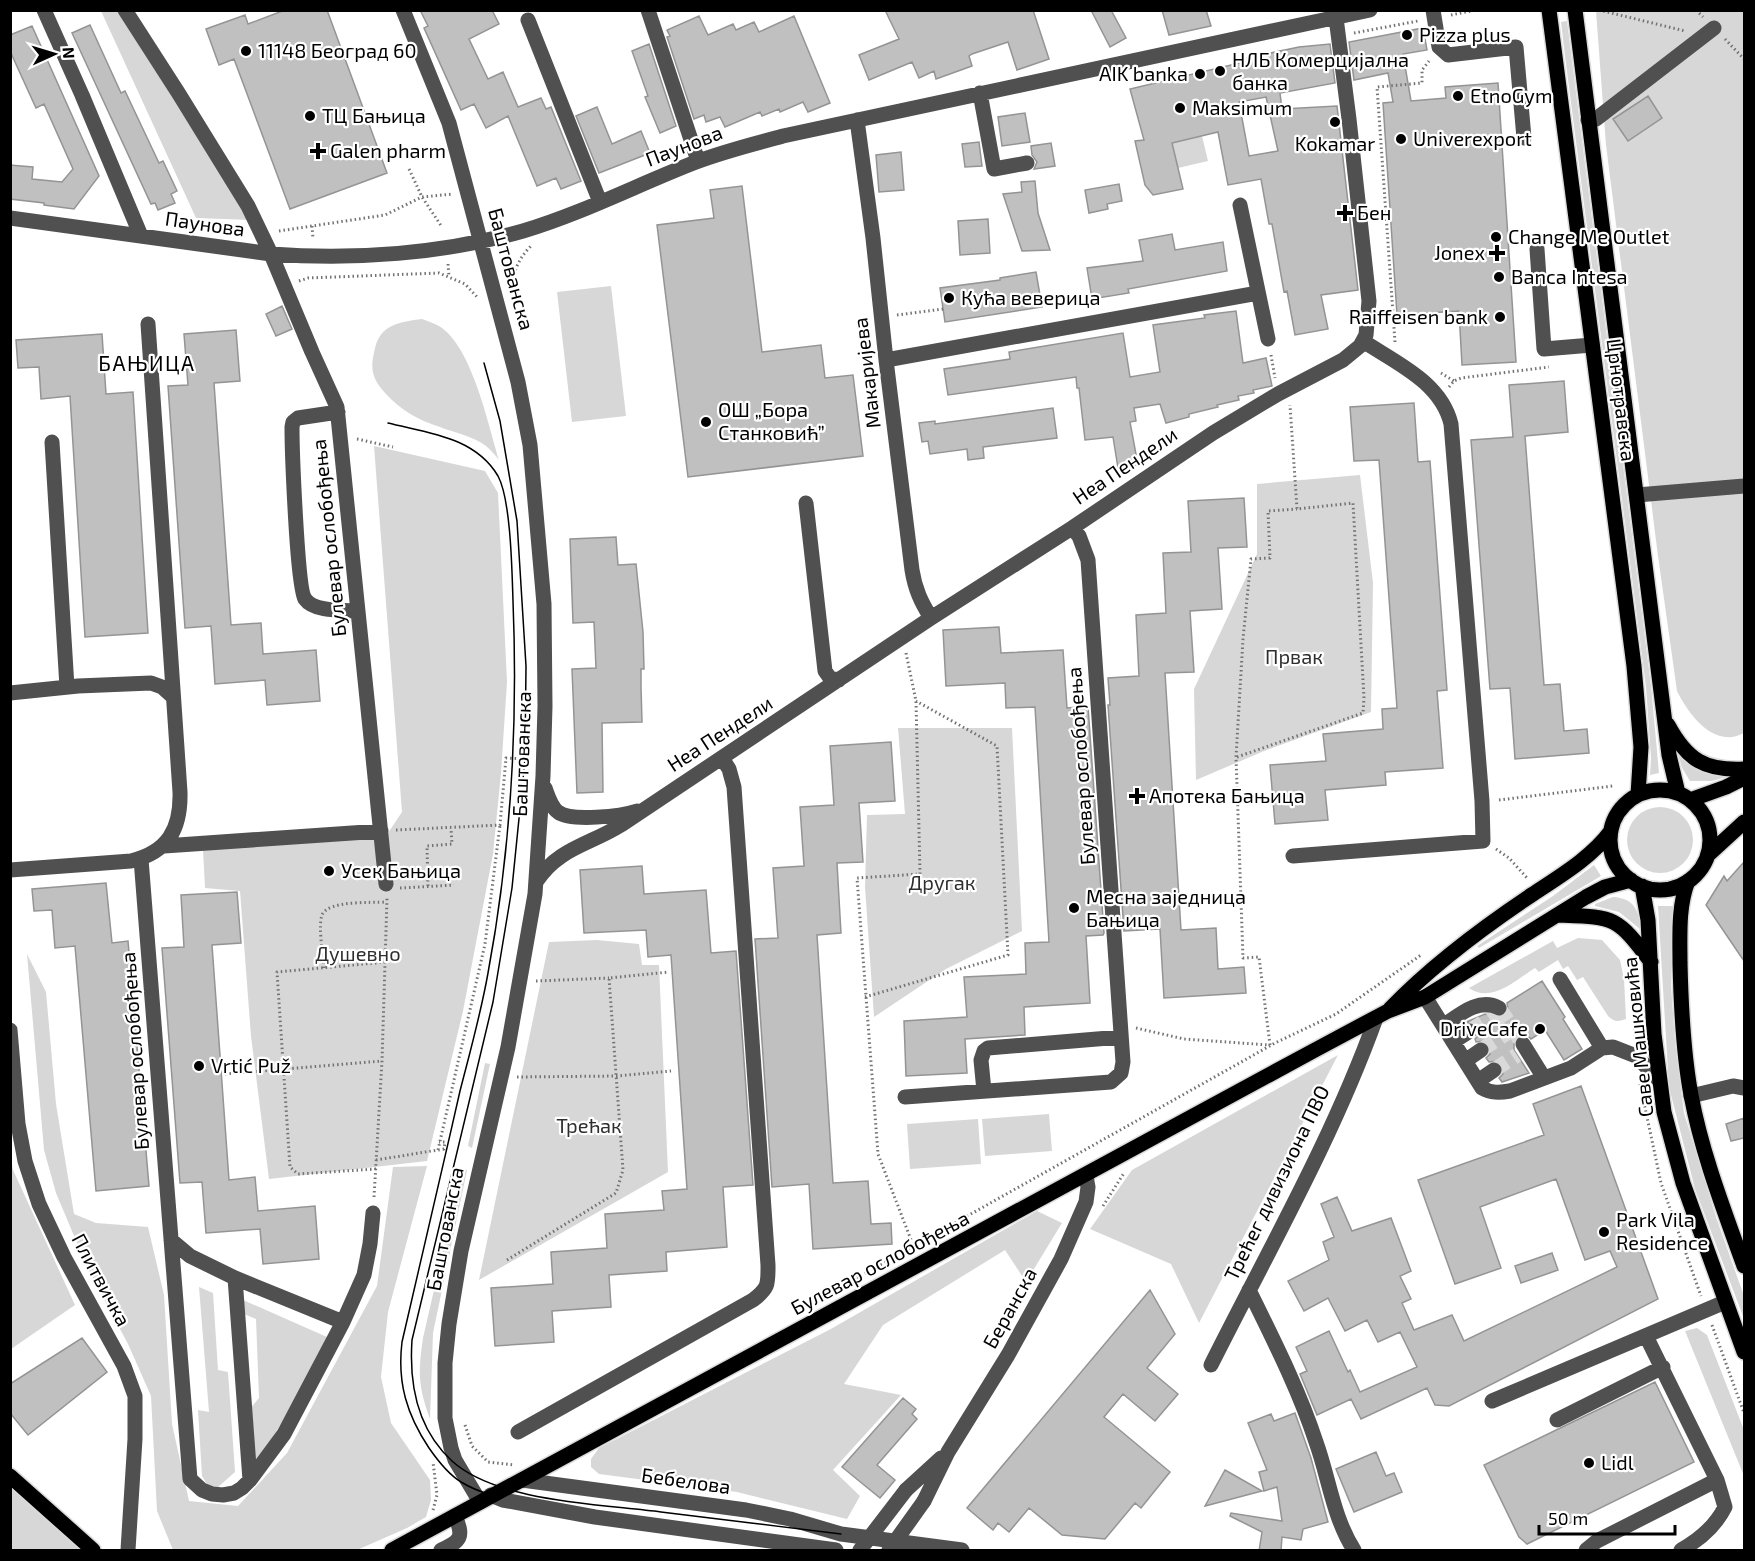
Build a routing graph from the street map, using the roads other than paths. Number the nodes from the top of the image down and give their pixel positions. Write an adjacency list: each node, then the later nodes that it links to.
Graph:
1 (44, 10): 21 (street)
2 (125, 10): 24 (street, Булевар ослобођења)
3 (403, 10): 22 (street, Баштованска)
4 (648, 10): 16 (street)
5 (1370, 10): 8 (street, Паунова)
6 (1549, 10): 29 (main road, Црнотравска)
7 (1575, 10): 14 (main road, Црнотравска)
8 (1336, 14): 12 (street, Паунова); 28 (street)
9 (1434, 14): 15 (street)
10 (528, 20): 18 (street)
11 (1708, 32): 14 (street)
12 (980, 93): 13 (street, Паунова); 17 (street)
13 (857, 120): 16 (street, Паунова); 30 (street, Макаријева)
14 (1588, 120): 34 (main road, Црнотравска)
15 (1524, 138)
16 (698, 161): 18 (street, Паунова)
17 (1027, 163)
18 (600, 202): 22 (street, Паунова)
19 (1240, 205): 25 (street)
20 (10, 218): 21 (street, Паунова)
21 (141, 236): 24 (street, Паунова)
22 (481, 240): 24 (street, Паунова); 46 (street, Баштованска)
23 (1537, 249): 29 (street)
24 (271, 254): 31 (street, Булевар ослобођења)
25 (1258, 293): 27 (street); 30 (street)
26 (148, 324): 42 (street)
27 (1268, 339)
28 (1363, 341): 36 (street, Неа Пендели); 56 (street)
29 (1592, 345): 48 (main road, Црнотравска)
30 (886, 360): 38 (street, Макаријева)
31 (338, 412): 37 (street, Булевар ослобођења); 37 (street)
32 (51, 442): 40 (street)
33 (1744, 486): 34 (street)
34 (1637, 495): 43 (main road, Црнотравска)
35 (806, 503): 39 (street)
36 (1072, 528): 38 (street, Неа Пендели); 71 (street, Булевар ослобођења)
37 (358, 611): 52 (street, Булевар ослобођења)
38 (931, 618): 39 (street, Неа Пендели)
39 (839, 680): 44 (street, Неа Пендели)
40 (67, 687): 41 (street); 42 (street)
41 (10, 693)
42 (172, 696): 54 (street)
43 (1666, 720): 45 (main road); 49 (main road, Црнотравска)
44 (722, 758): 50 (street, Неа Пендели); 100 (street, Булевар ослобођења)
45 (1744, 769)
46 (543, 776): 50 (street, Неа Пендели); 60 (street, Баштованска)
47 (1744, 778): 49 (main road)
48 (1638, 795): 49 (main road); 53 (main road)
49 (1684, 796): 55 (main road)
50 (640, 810): 60 (street, Неа Пендели)
51 (1744, 822): 55 (main road)
52 (381, 831): 54 (street); 62 (street, Булевар ослобођења)
53 (1611, 831): 61 (main road); 68 (main road, Булевар ослобођења)
54 (164, 846): 57 (street)
55 (1708, 855): 59 (main road)
56 (1293, 856)
57 (141, 859): 58 (street); 88 (street, Булевар ослобођења)
58 (10, 870)
59 (1688, 881): 61 (main road); 84 (main road)
60 (536, 882): 106 (street, Баштованска)
61 (1637, 883): 63 (main road, Булевар ослобођења); 64 (main road, Саве Машковића)
62 (387, 886)
63 (1557, 915): 64 (main road); 66 (main road, Булевар ослобођења)
64 (1651, 962): 80 (main road, Саве Машковића)
65 (1560, 979): 74 (street)
66 (1425, 997): 68 (main road, Булевар ослобођења); 69 (street)
67 (1499, 1008): 69 (street)
68 (1382, 1015): 86 (main road, Булевар ослобођења); 91 (street, Трећег дивизиона ПВО)
69 (1443, 1026): 73 (street)
70 (10, 1030): 110 (street, Плитвичка)
71 (1120, 1031): 83 (street); 83 (street, Булевар ослобођења)
72 (1470, 1031): 73 (street)
73 (1453, 1042): 77 (street)
74 (1602, 1048): 79 (street); 80 (street)
75 (1522, 1049): 79 (street)
76 (1481, 1050): 77 (street)
77 (1465, 1061): 81 (street)
78 (1494, 1070): 81 (street)
79 (1544, 1078): 81 (street)
80 (1659, 1080): 92 (main road, Саве Машковића)
81 (1478, 1081)
82 (1744, 1088): 84 (street)
83 (984, 1091): 85 (street, Булевар ослобођења)
84 (1691, 1096): 89 (main road)
85 (905, 1097)
86 (1086, 1176): 101 (street, Беранска); 104 (main road, Булевар ослобођења)
87 (373, 1213): 93 (street, Булевар ослобођења)
88 (171, 1240): 90 (street); 103 (street, Булевар ослобођења)
89 (1744, 1266)
90 (236, 1278): 93 (street); 103 (street)
91 (1249, 1290): 96 (street, Трећег дивизиона ПВО); 117 (street)
92 (1725, 1302): 94 (street); 95 (main road, Саве Машковића)
93 (344, 1322): 103 (street, Булевар ослобођења)
94 (1647, 1336): 97 (street); 98 (street)
95 (1744, 1352)
96 (1211, 1365)
97 (1663, 1367): 99 (street); 105 (street)
98 (1492, 1401)
99 (1557, 1420)
100 (518, 1432)
101 (948, 1452): 114 (street, Беранска, bridge); 115 (street, Беранска, bridge)
102 (12, 1479): 109 (main road)
103 (250, 1480)
104 (522, 1480): 106 (main road, Булевар ослобођења); 116 (street, Бебелова)
105 (1717, 1480): 118 (street); 119 (street)
106 (486, 1498): 107 (main road, Булевар ослобођења); 113 (street)
107 (455, 1516): 108 (street); 111 (main road, Булевар ослобођења)
108 (457, 1547): 112 (street)
109 (93, 1551)
110 (128, 1551)
111 (392, 1551)
112 (441, 1551)
113 (837, 1551)
114 (860, 1551)
115 (889, 1551)
116 (962, 1551)
117 (1354, 1551)
118 (1586, 1551)
119 (1681, 1551)

